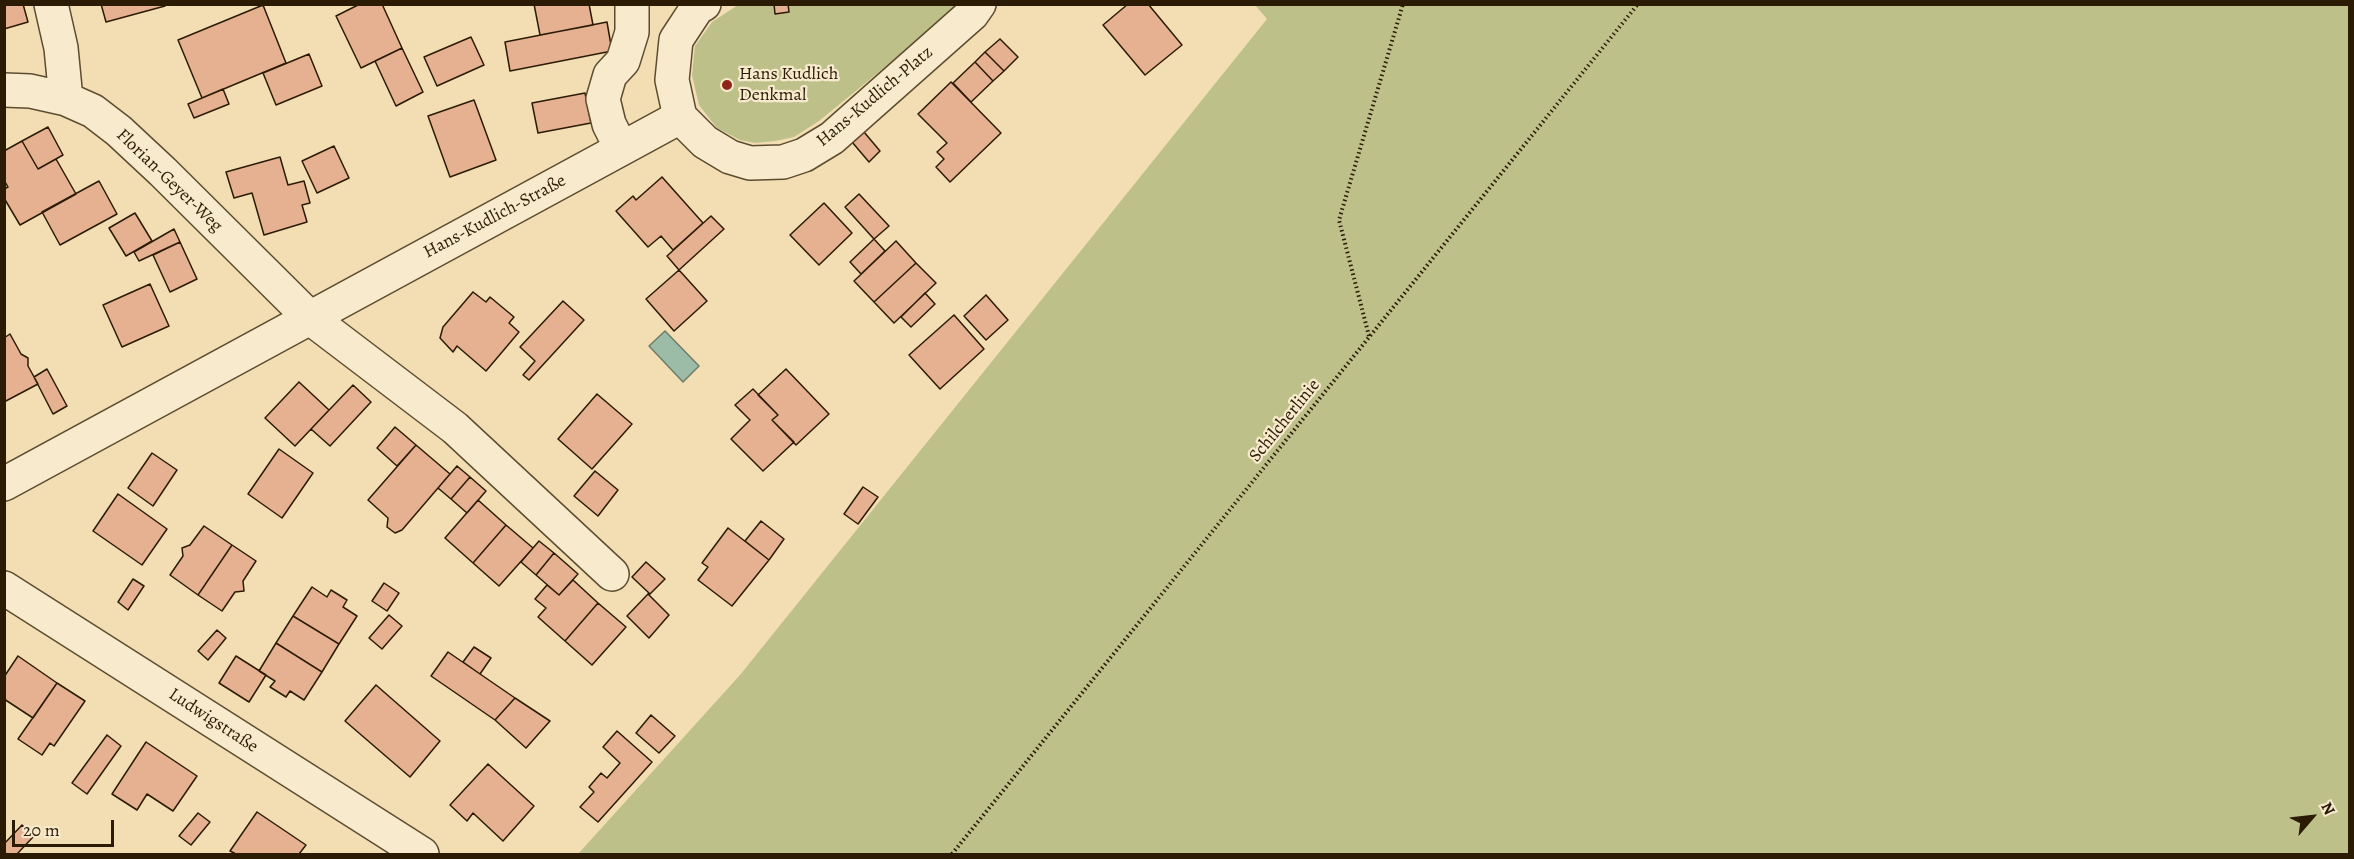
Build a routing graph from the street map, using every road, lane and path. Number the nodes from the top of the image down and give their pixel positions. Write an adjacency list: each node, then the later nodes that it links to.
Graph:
1 (51, 4): 8 (street)
2 (632, 4): 10 (street)
3 (704, 4): 9 (street)
4 (979, 4): 9 (street, Hans-Kudlich-Platz)
5 (1403, 4): 12 (path)
6 (1638, 4): 12 (path, Schilcherlinie)
7 (4, 90): 8 (street, Florian-Geyer-Weg)
8 (66, 99): 11 (street, Florian-Geyer-Weg)
9 (680, 117): 10 (street, Hans-Kudlich-Straße)
10 (621, 148): 11 (street, Hans-Kudlich-Straße)
11 (309, 317): 13 (street, Hans-Kudlich-Straße); 14 (street)
12 (1370, 337): 18 (path, Schilcherlinie)
13 (4, 484)
14 (612, 574)
15 (4, 588): 16 (street, Ludwigstraße)
16 (385, 845): 17 (street, Ludwigstraße)
17 (422, 855)
18 (952, 855)

